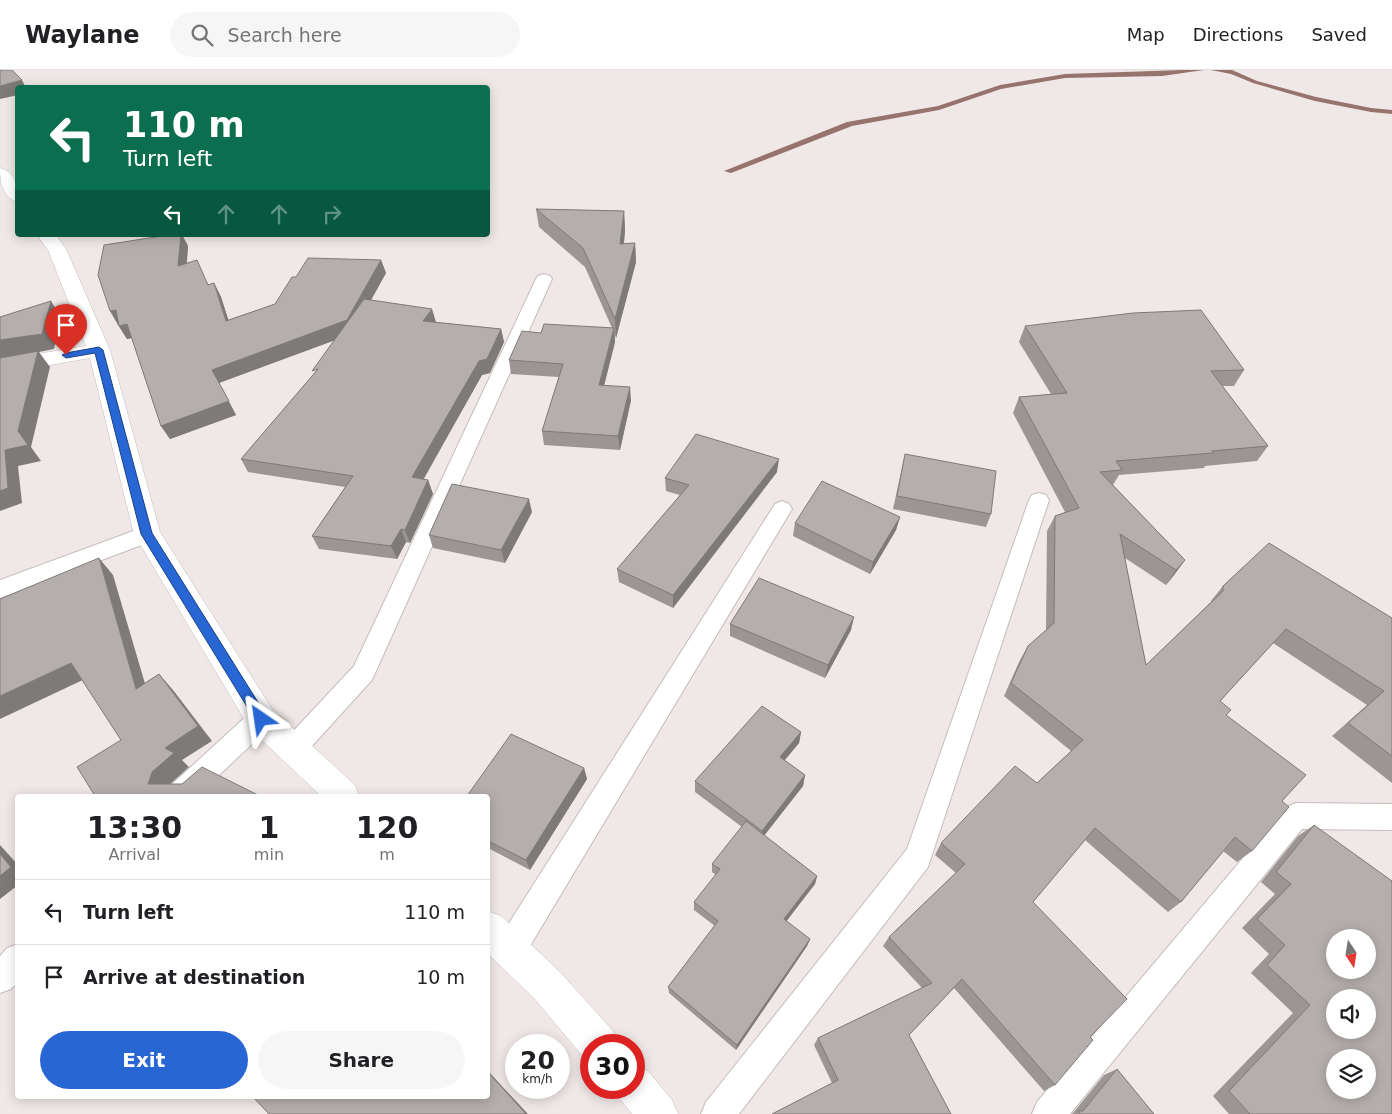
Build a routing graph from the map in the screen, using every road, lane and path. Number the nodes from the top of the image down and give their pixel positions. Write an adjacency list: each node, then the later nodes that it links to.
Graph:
1 (0, 174): 2 (street)
2 (15, 193)
3 (48, 237): 5 (street)
4 (544, 279): 12 (lane)
5 (99, 350): 6 (street); 9 (street)
6 (0, 367)
7 (1039, 500): 22 (lane)
8 (782, 509): 16 (lane)
9 (147, 534): 10 (lane); 11 (street)
10 (0, 589)
11 (261, 719): 12 (street); 13 (lane)
12 (292, 750): 14 (street)
13 (180, 794)
14 (341, 794)
15 (1392, 817): 23 (lane)
16 (499, 939): 19 (street)
17 (15, 962): 18 (lane)
18 (0, 978)
19 (590, 1034)
20 (645, 1098): 21 (street)
21 (658, 1114)
22 (718, 1114)
23 (1049, 1114)

